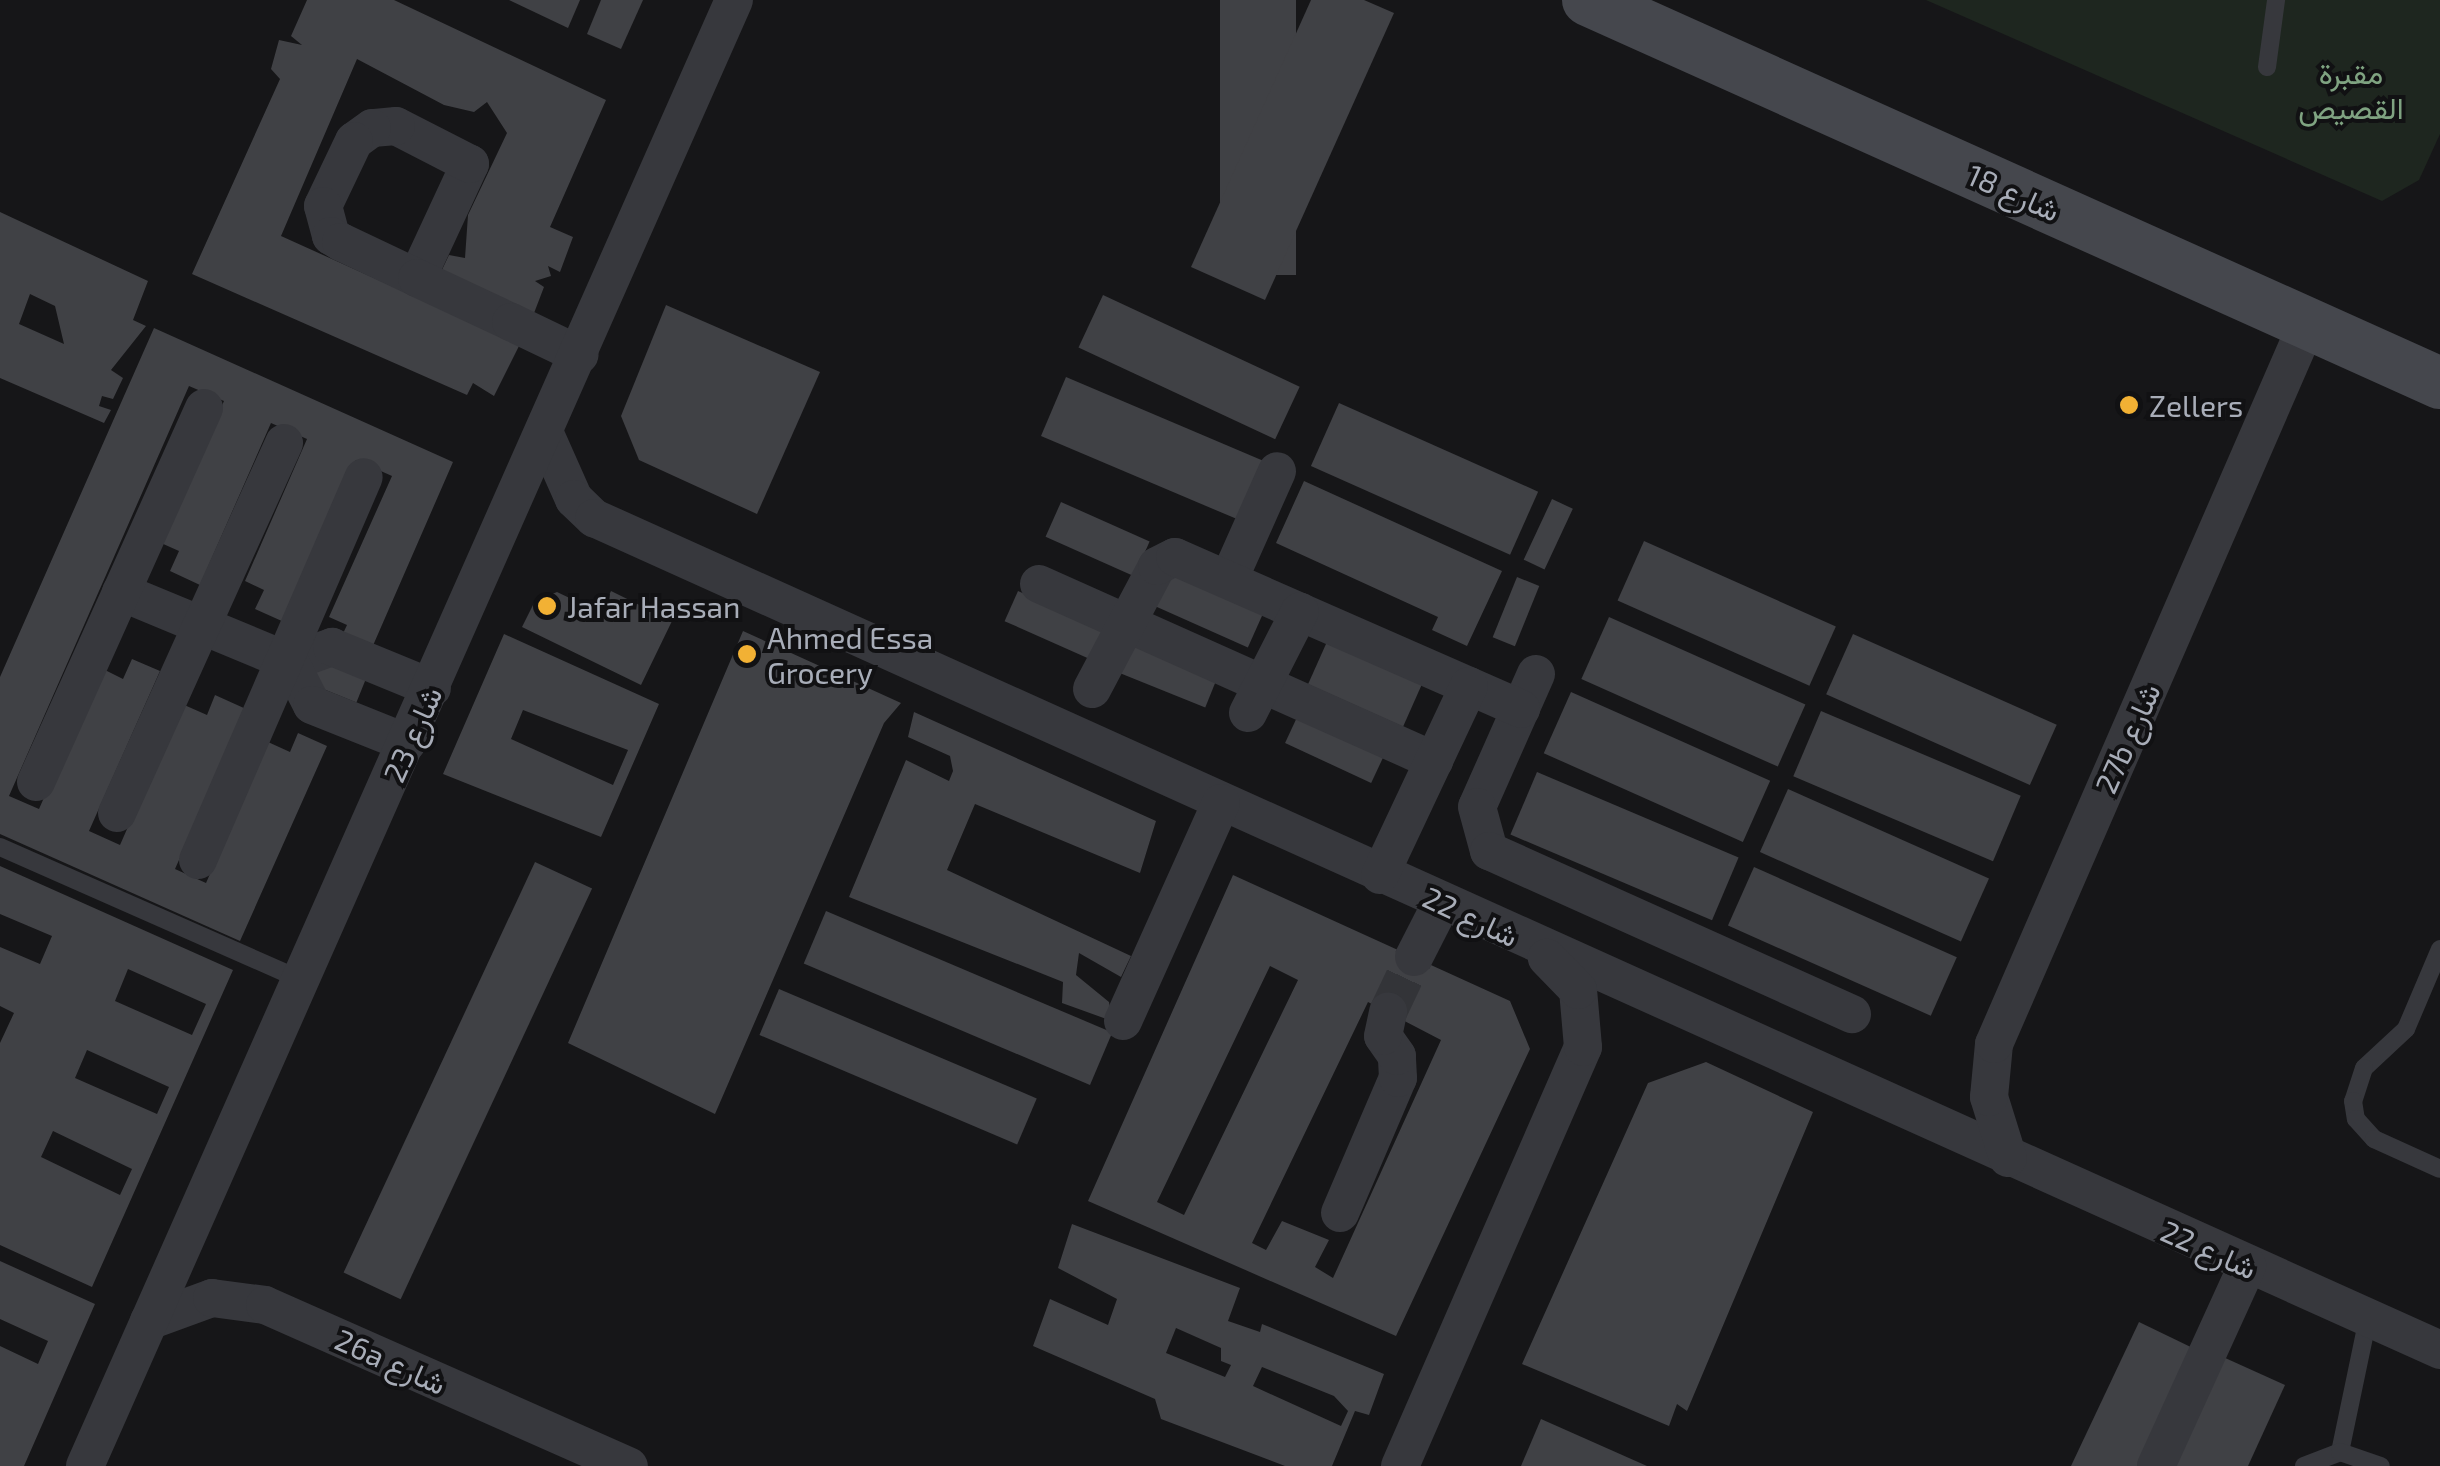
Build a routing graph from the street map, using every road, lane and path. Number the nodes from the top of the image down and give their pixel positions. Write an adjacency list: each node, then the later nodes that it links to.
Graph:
1 (734, 0): 7 (street, شارع 23)
2 (1588, 0): 6 (street, شارع 18)
3 (2276, 0): 4 (lane)
4 (2268, 66)
5 (417, 278): 7 (street)
6 (2307, 324): 8 (street, شارع 18); 45 (street, 27b شارع)
7 (580, 354): 10 (street, شارع 23)
8 (2440, 384)
9 (204, 408): 16 (street)
10 (545, 434): 23 (street, شارع 23); 30 (street, شارع 22)
11 (284, 443): 19 (street)
12 (1277, 470): 14 (street)
13 (364, 477): 20 (street)
14 (1229, 579): 17 (street); 18 (street)
15 (1039, 584): 18 (street)
16 (121, 592): 19 (street); 29 (street)
17 (1300, 611): 22 (street); 25 (street)
18 (1126, 623): 24 (street); 25 (street)
19 (202, 626): 20 (street); 31 (street)
20 (287, 661): 23 (street); 27 (street); 33 (street)
21 (1536, 674): 26 (street)
22 (1469, 686): 26 (street); 28 (street)
23 (432, 688): 27 (street, شارع 23)
24 (1092, 689)
25 (1256, 699): 28 (street)
26 (1520, 709): 43 (street)
27 (408, 743): 39 (street, شارع 23)
28 (1434, 761): 34 (street)
29 (36, 782)
30 (1221, 803): 34 (street, شارع 22); 44 (street)
31 (117, 813)
32 (0, 846): 39 (lane)
33 (198, 860)
34 (1380, 875): 35 (street, شارع 22)
35 (1442, 902): 36 (street, شارع 22); 38 (street)
36 (1535, 946): 45 (street, شارع 22); 55 (street)
37 (2440, 950): 40 (lane)
38 (1414, 958)
39 (301, 980): 50 (street, شارع 23)
40 (2422, 991): 41 (lane); 46 (lane)
41 (2440, 999)
42 (1388, 1012): 47 (street)
43 (1852, 1014)
44 (1123, 1022)
45 (2008, 1158): 48 (street, شارع 22)
46 (2440, 1169)
47 (1340, 1213)
48 (2246, 1266): 49 (street, شارع 22); 56 (street)
49 (2368, 1318): 51 (street, شارع 22); 52 (lane)
50 (149, 1321): 53 (street, شارع 23); 54 (street, 26a شارع)
51 (2440, 1350)
52 (2340, 1452): 57 (lane); 58 (lane)
53 (85, 1466)
54 (629, 1466)
55 (1400, 1466)
56 (2156, 1466)
57 (2304, 1466)
58 (2381, 1466)

